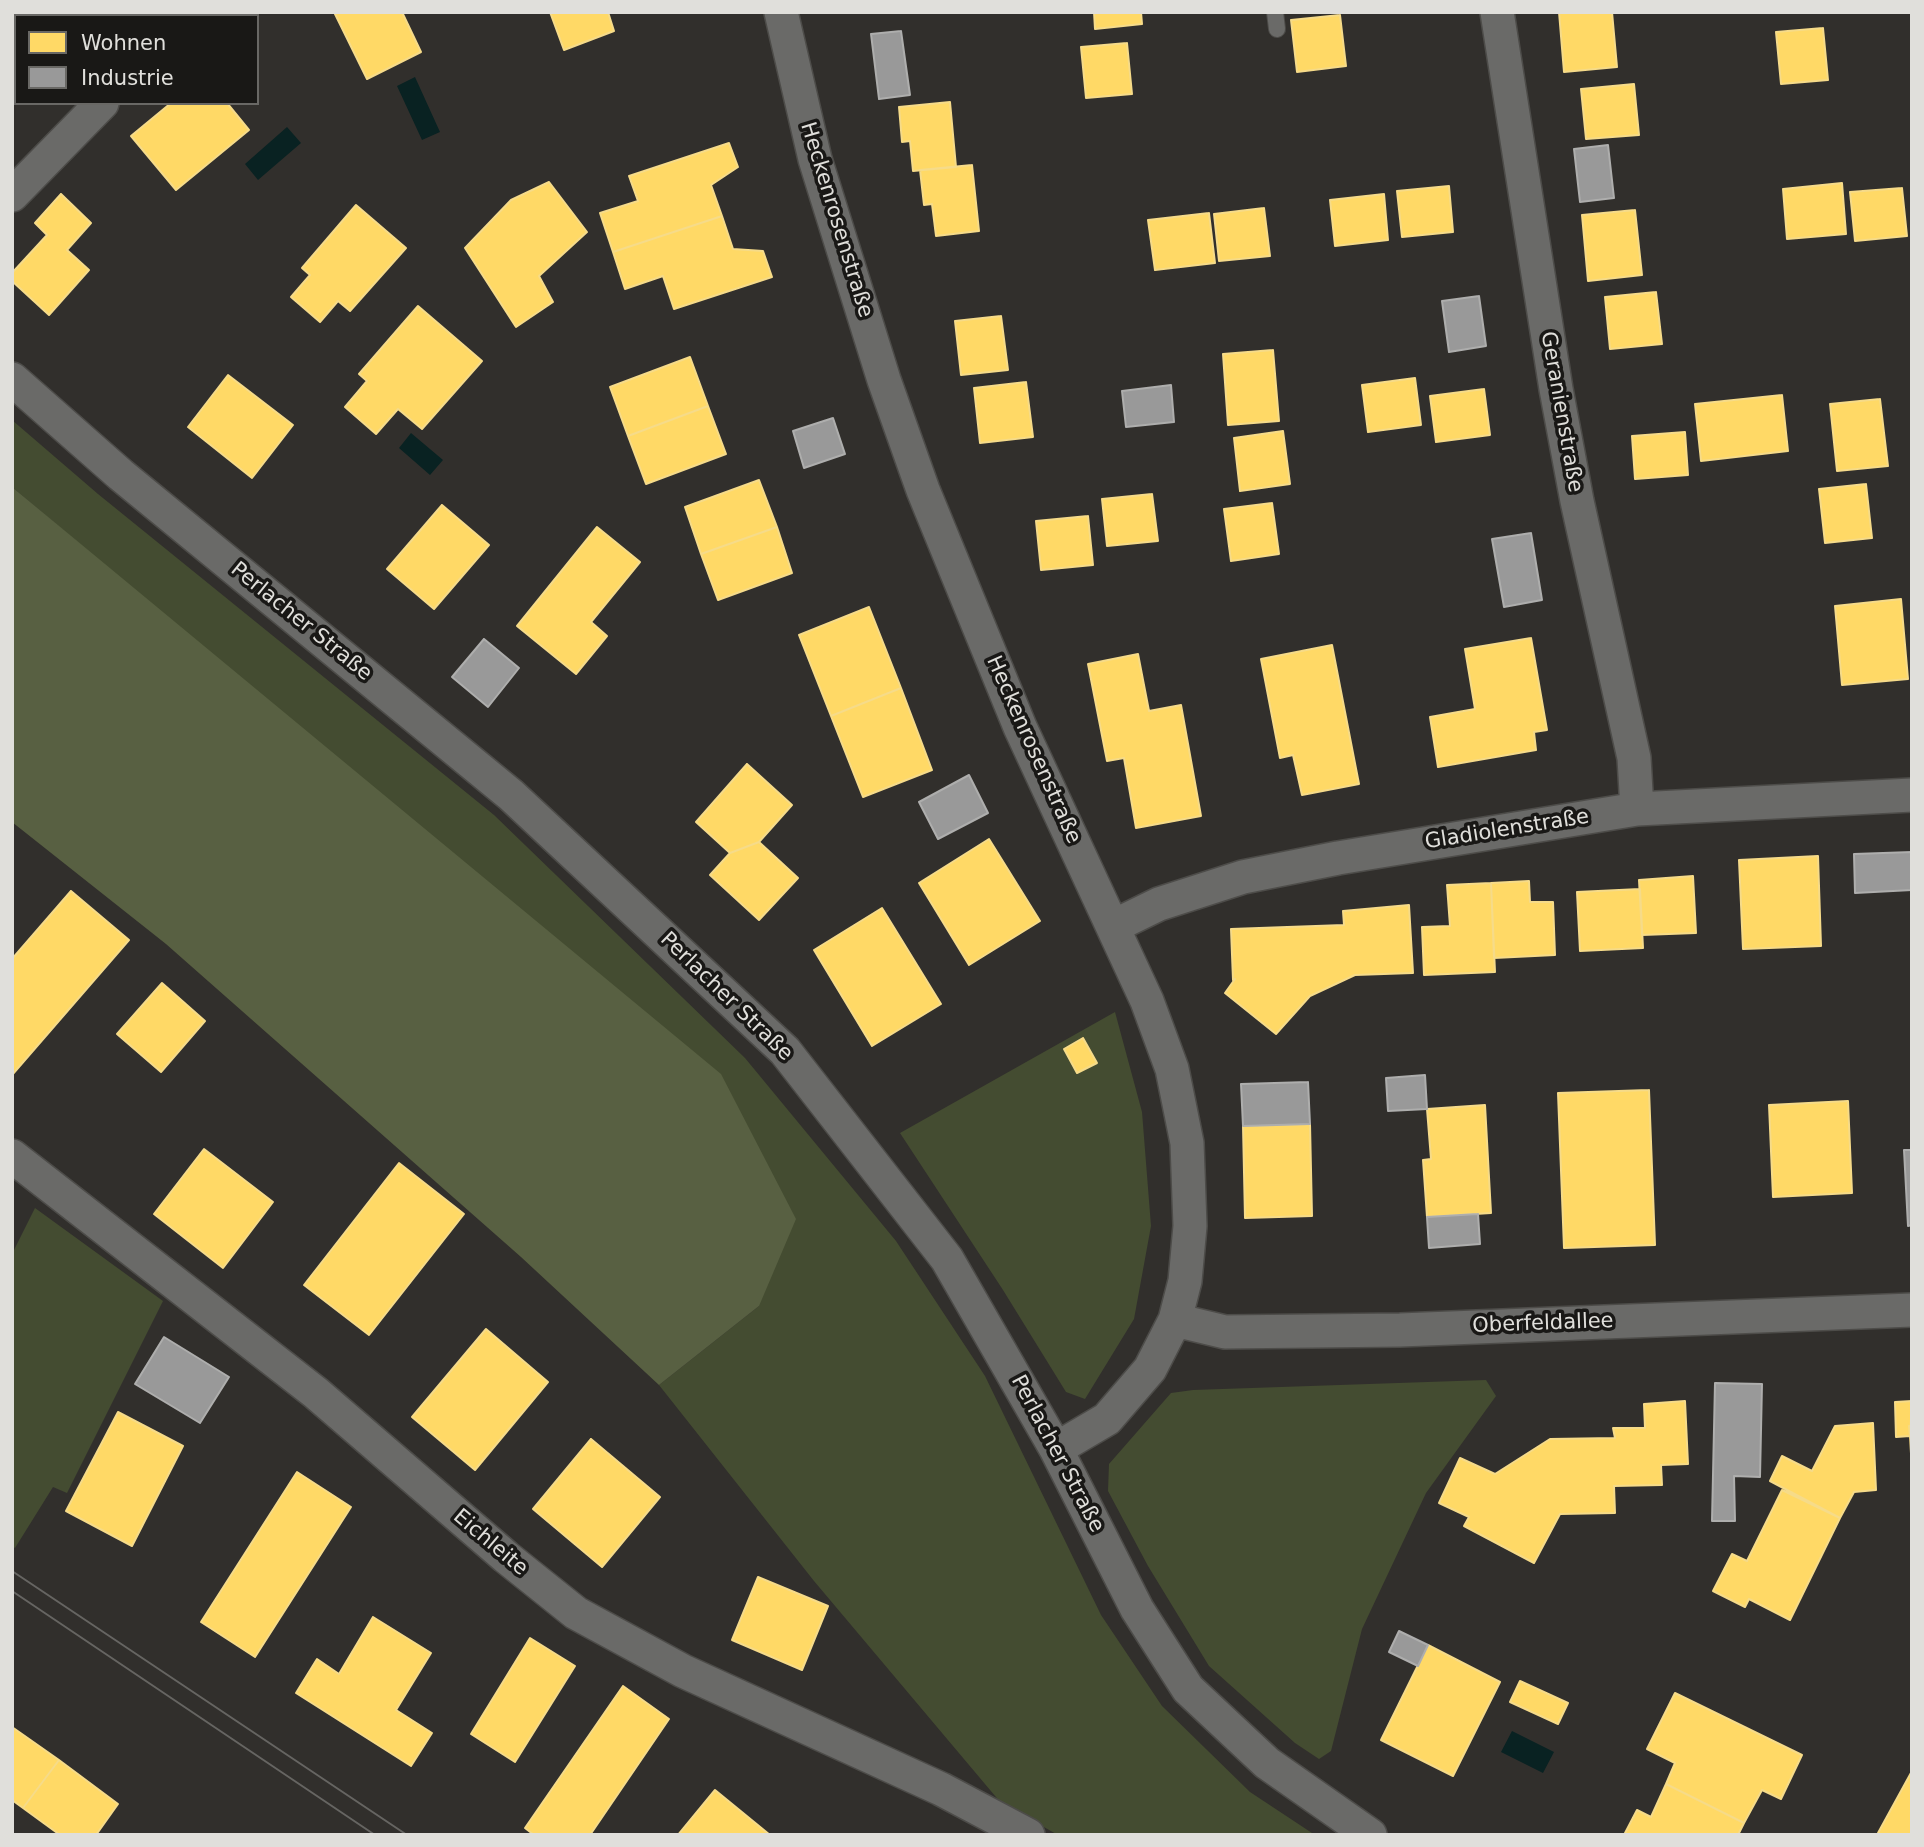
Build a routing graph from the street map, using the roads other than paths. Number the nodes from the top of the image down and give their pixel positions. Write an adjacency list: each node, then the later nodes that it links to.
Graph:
1 (781, 12): 8 (street, Heckenrosenstraße)
2 (1497, 12): 7 (street, Geranienstraße)
3 (100, 105): 4 (street)
4 (12, 195)
5 (12, 379): 12 (street, Perlacher Straße)
6 (1912, 795): 7 (street, Gladiolenstraße)
7 (1637, 809): 8 (street, Gladiolenstraße)
8 (1114, 926): 11 (street, Heckenrosenstraße)
9 (12, 1156): 13 (street, Eichleite)
10 (1912, 1310): 11 (street, Oberfeldallee)
11 (1175, 1320): 12 (street, Heckenrosenstraße)
12 (1056, 1448): 14 (street, Perlacher Straße)
13 (1028, 1835)
14 (1370, 1835)

